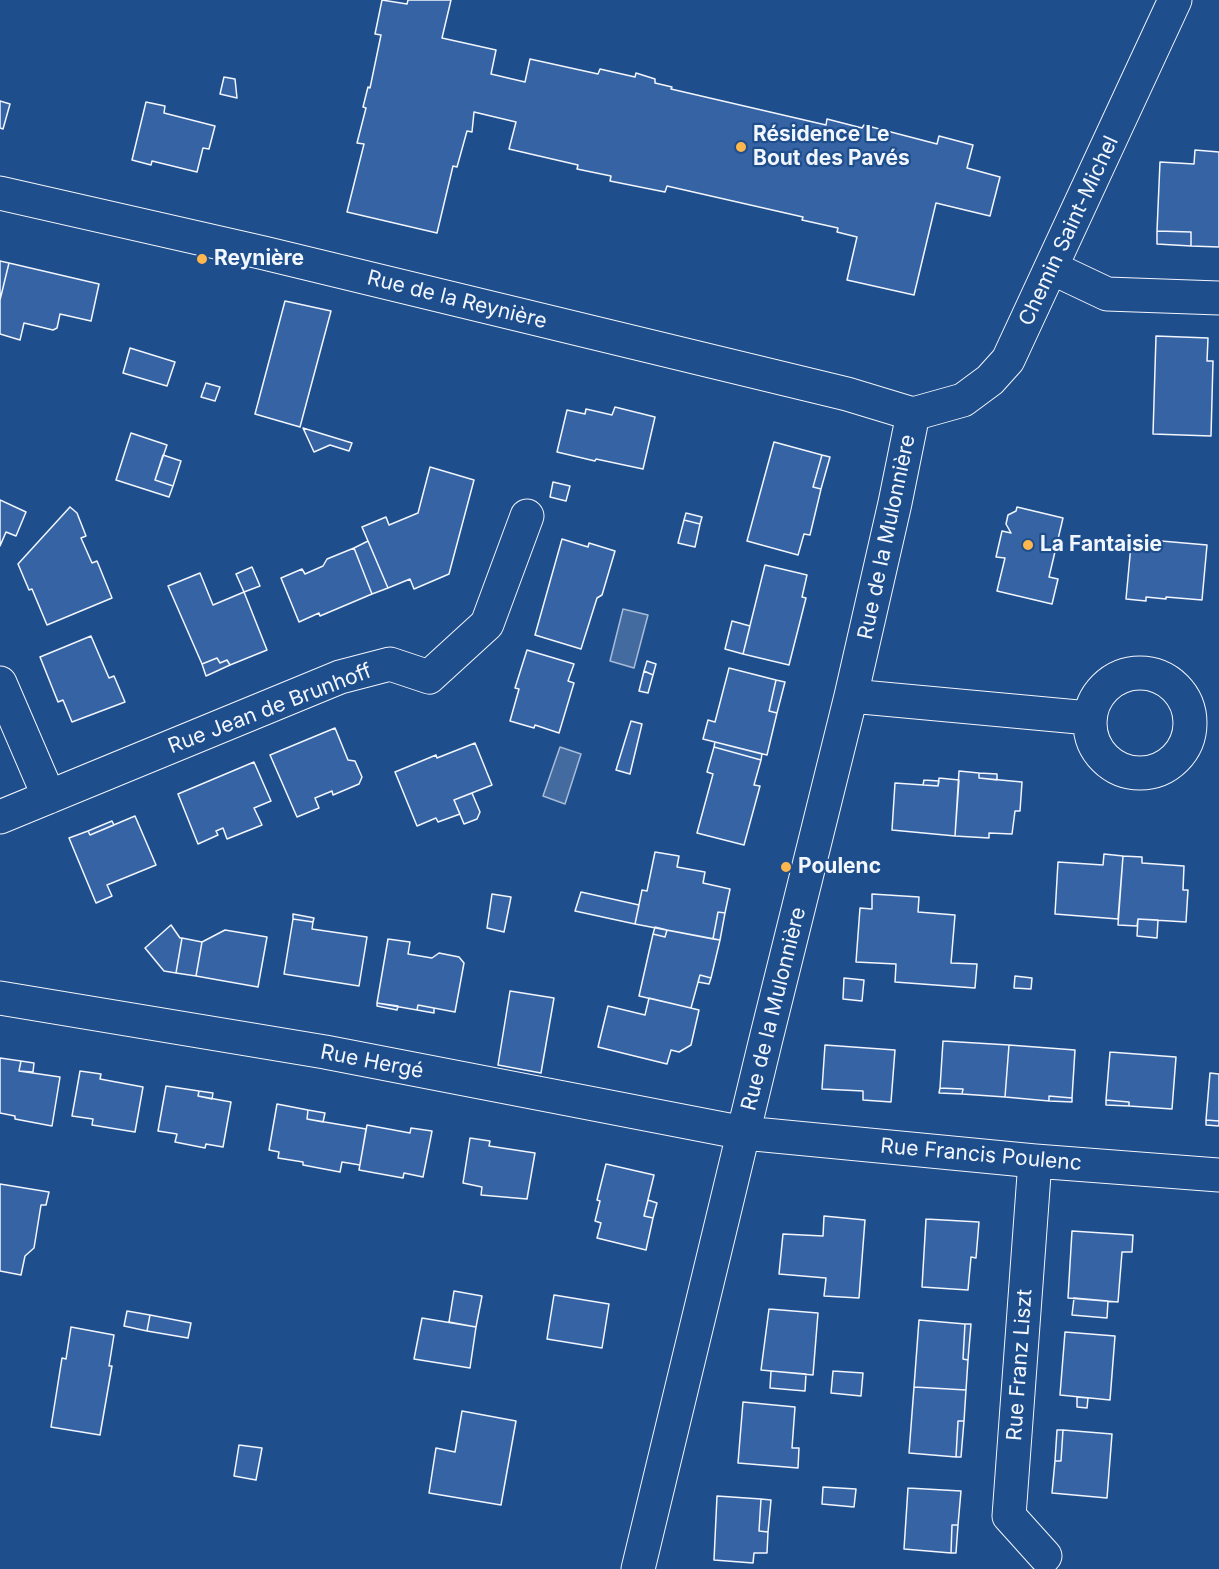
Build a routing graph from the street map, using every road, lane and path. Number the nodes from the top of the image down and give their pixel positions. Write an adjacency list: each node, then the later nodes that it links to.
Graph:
1 (1176, 0): 3 (street, Chemin Saint-Michel)
2 (0, 193): 5 (street, Rue de la Reynière)
3 (1052, 268): 4 (street); 5 (street, Chemin Saint-Michel)
4 (1219, 298)
5 (913, 414): 8 (street, Rue de la Mulonnière)
6 (527, 516): 10 (street, Rue Jean de Brunhoff)
7 (0, 683): 10 (street)
8 (852, 696): 9 (street); 13 (street, Rue de la Mulonnière)
9 (1089, 718)
10 (49, 797): 11 (street, Rue Jean de Brunhoff)
11 (0, 817)
12 (0, 998): 13 (street, Rue Hergé)
13 (744, 1132): 14 (street, Rue Francis Poulenc); 17 (street, Rue de la Mulonnière)
14 (1035, 1161): 15 (street, Rue Francis Poulenc); 16 (street, Rue Franz Liszt)
15 (1219, 1175)
16 (1045, 1556)
17 (638, 1569)

